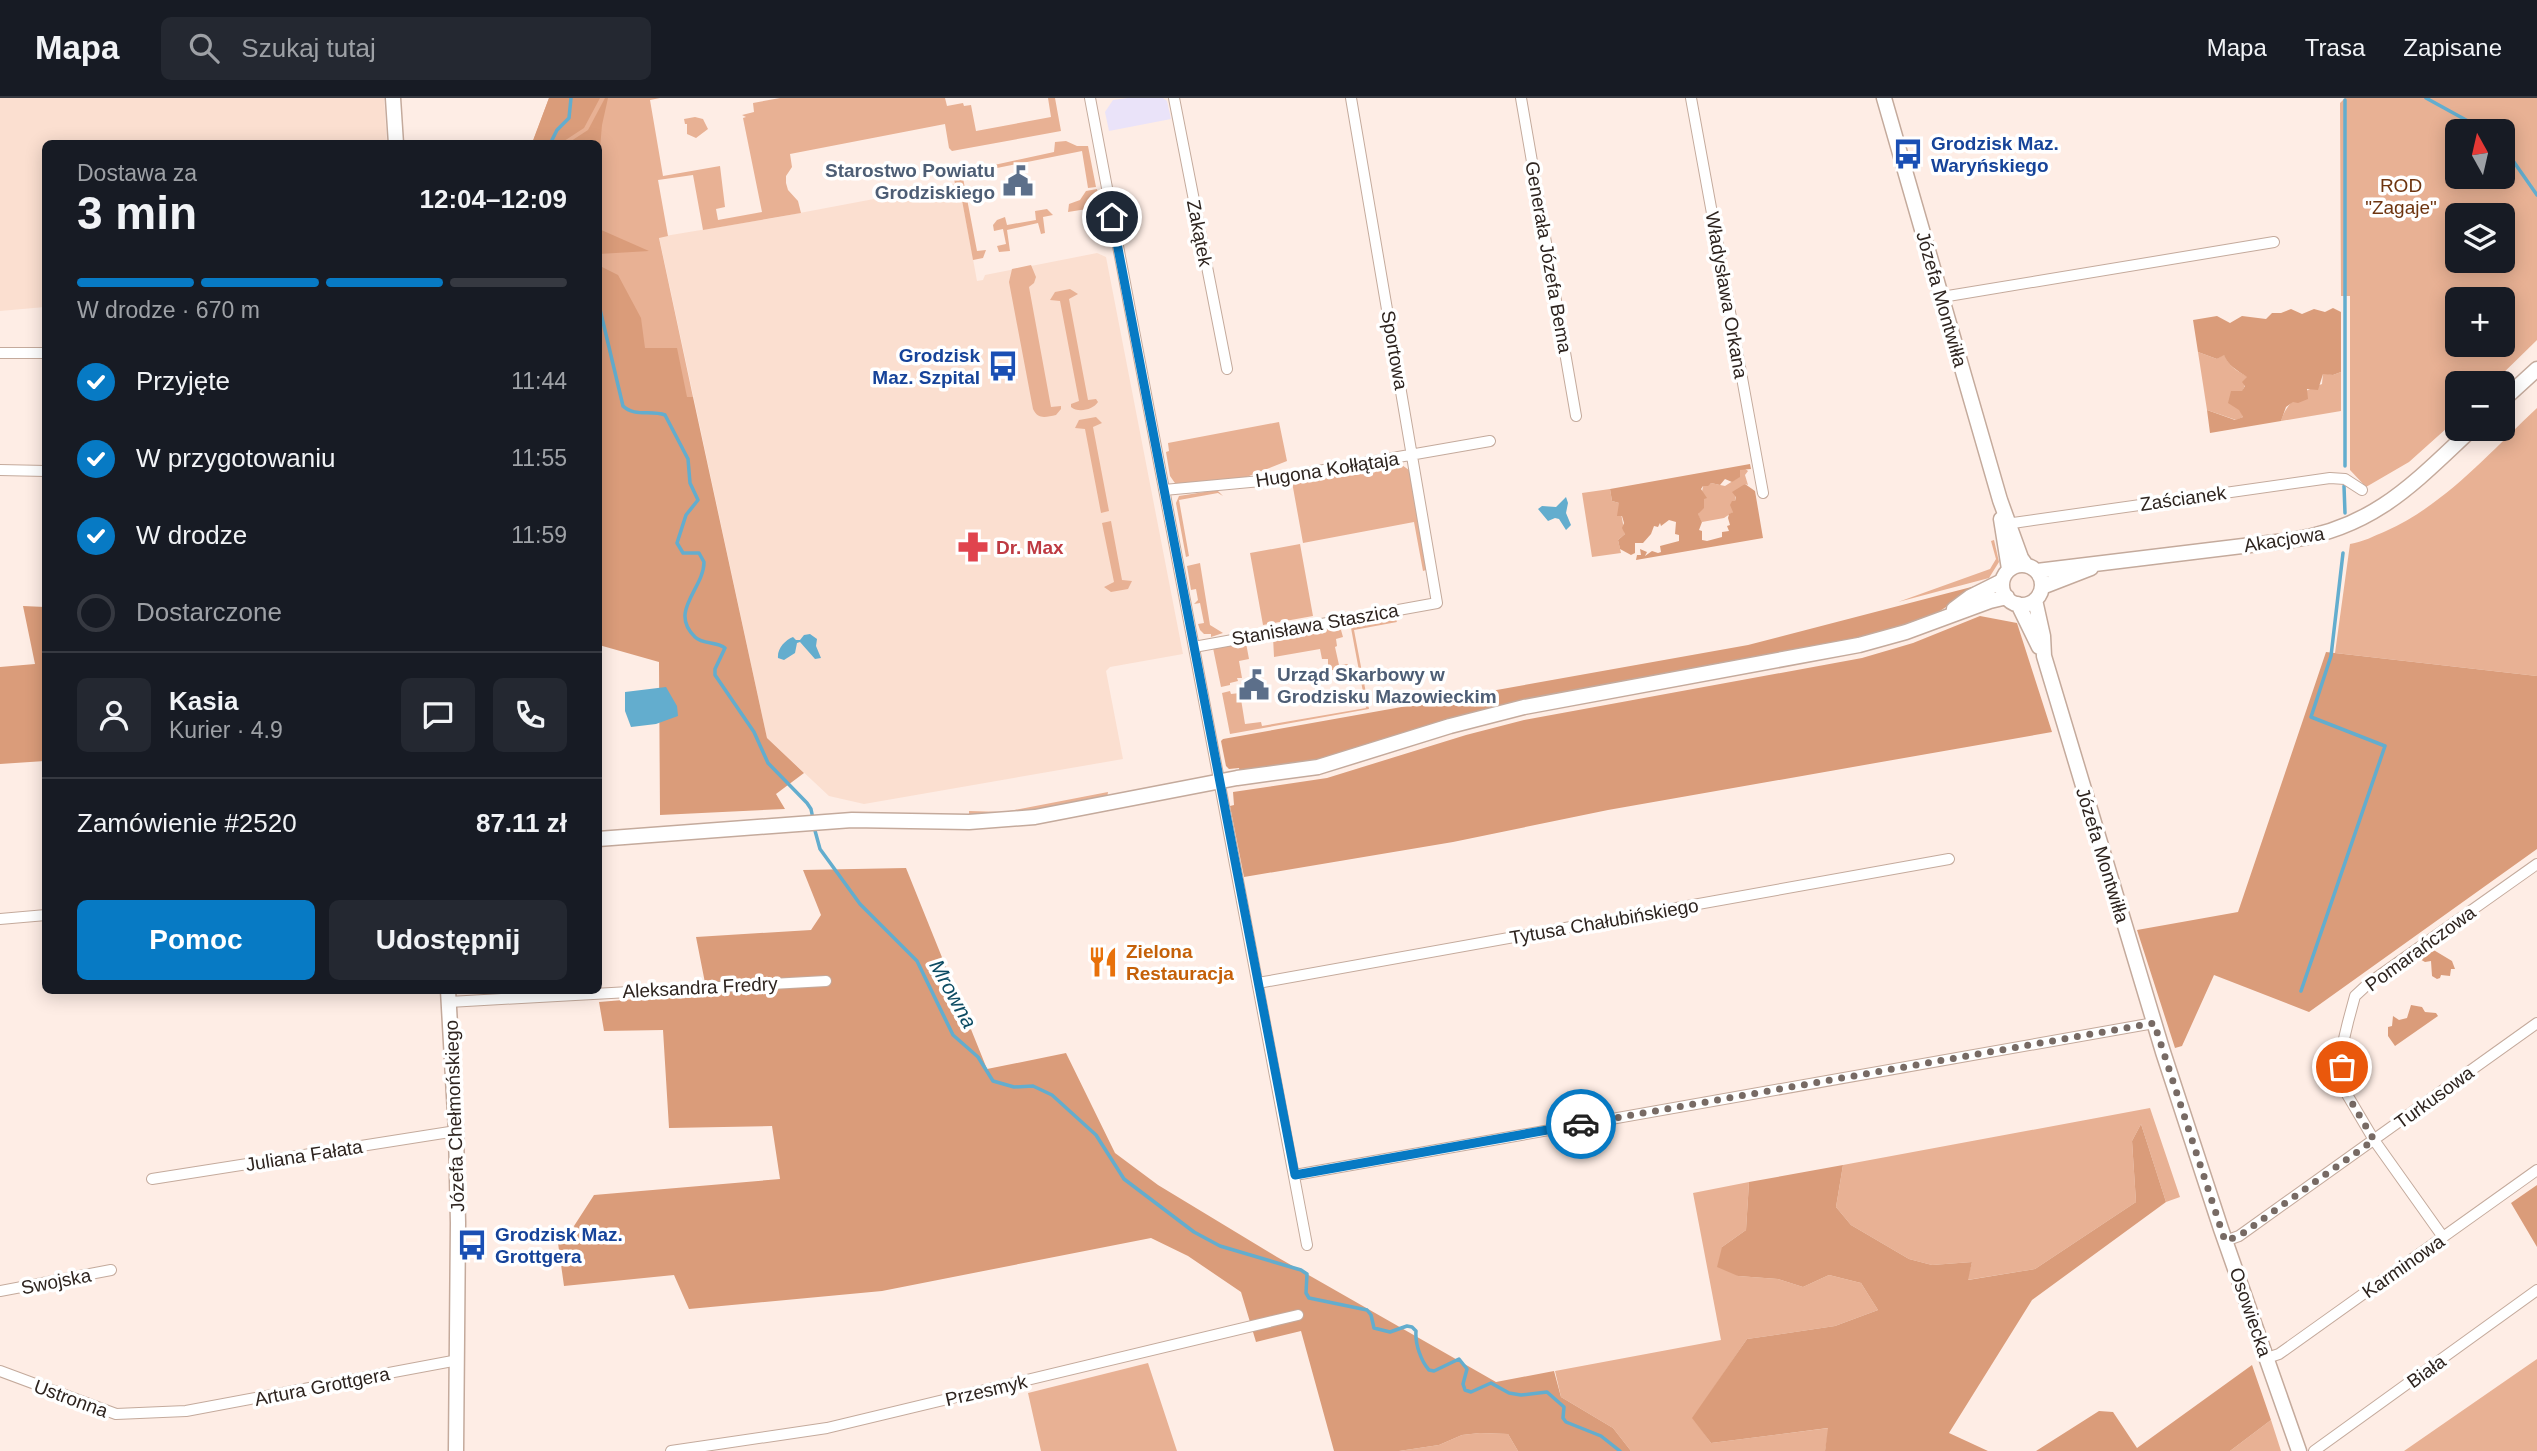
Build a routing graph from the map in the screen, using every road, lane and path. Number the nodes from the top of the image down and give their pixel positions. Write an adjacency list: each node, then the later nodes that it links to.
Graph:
1 (393, 98): 8 (street)
2 (1090, 98): 23 (street)
3 (1174, 98): 13 (street, Zakątek)
4 (1351, 98): 19 (street, Sportowa)
5 (1521, 98): 16 (street, Generała Józefa Bema)
6 (1692, 98): 24 (street, Władysława Orkana)
7 (1884, 98): 10 (street, Józefa Montwiłła)
8 (396, 140)
9 (2274, 242): 10 (street)
10 (1942, 297): 25 (street, Józefa Montwiłła)
11 (0, 353): 12 (street)
12 (42, 354)
13 (1227, 369)
14 (2537, 369): 15 (street)
15 (2515, 389)
16 (1576, 416)
17 (1490, 441): 19 (street, Hugona Kołłątaja)
18 (2459, 441): 26 (street, Akacjowa)
19 (1414, 455): 23 (street, Hugona Kołłątaja); 32 (street, Sportowa)
20 (0, 470): 21 (street)
21 (42, 471)
22 (2362, 490): 25 (street, Zaścianek)
23 (1164, 491): 34 (street)
24 (1763, 493)
25 (2006, 524): 27 (street, Józefa Montwiłła); 28 (street, Józefa Montwiłła)
26 (2102, 563): 27 (street, Akacjowa); 29 (street, Akacjowa)
27 (2031, 568): 28 (street); 29 (street)
28 (2006, 575): 31 (street); 33 (street)
29 (2042, 587): 30 (street)
30 (2035, 600): 31 (street); 35 (street, Józefa Montwiłła)
31 (2012, 601): 33 (street); 35 (street, Józefa Montwiłła)
32 (1437, 603): 34 (street, Stanisława Staszica)
33 (1941, 618): 36 (street)
34 (1194, 647): 36 (street)
35 (2044, 656): 47 (street, Józefa Montwiłła)
36 (1219, 782): 37 (street); 43 (street)
37 (602, 839)
38 (1949, 859): 43 (street, Tytusa Chałubińskiego)
39 (2537, 864): 51 (street, Pomarańczowa)
40 (42, 915): 41 (street)
41 (0, 919)
42 (826, 981): 44 (street, Aleksandra Fredry)
43 (1258, 983): 53 (street)
44 (602, 990)
45 (499, 994): 46 (street, Aleksandra Fredry)
46 (449, 996): 50 (street, Józefa Chełmońskiego)
47 (2154, 1023): 49 (street, Józefa Montwiłła); 53 (street)
48 (2537, 1023): 51 (street, Turkusowa)
49 (2163, 1052): 56 (street, Osowiecka)
50 (456, 1131): 54 (street, Juliana Fałata); 63 (street, Józefa Chełmońskiego)
51 (2374, 1140): 55 (street, Pomarańczowa); 56 (street, Turkusowa)
52 (2537, 1170): 55 (street, Karminowa)
53 (1295, 1175): 57 (street)
54 (152, 1179)
55 (2443, 1237): 62 (street, Karminowa)
56 (2225, 1241): 62 (street, Osowiecka)
57 (1307, 1244)
58 (111, 1270): 60 (street, Swojska)
59 (2537, 1290): 69 (street, Biała)
60 (0, 1291)
61 (1298, 1315): 67 (street, Przesmyk)
62 (2267, 1358): 68 (street, Osowiecka)
63 (458, 1360): 65 (street, Artura Grottgera); 66 (street, Józefa Chełmońskiego)
64 (0, 1371): 65 (street, Ustronna)
65 (186, 1411)
66 (456, 1451)
67 (671, 1451)
68 (2299, 1451)
69 (2314, 1451)

